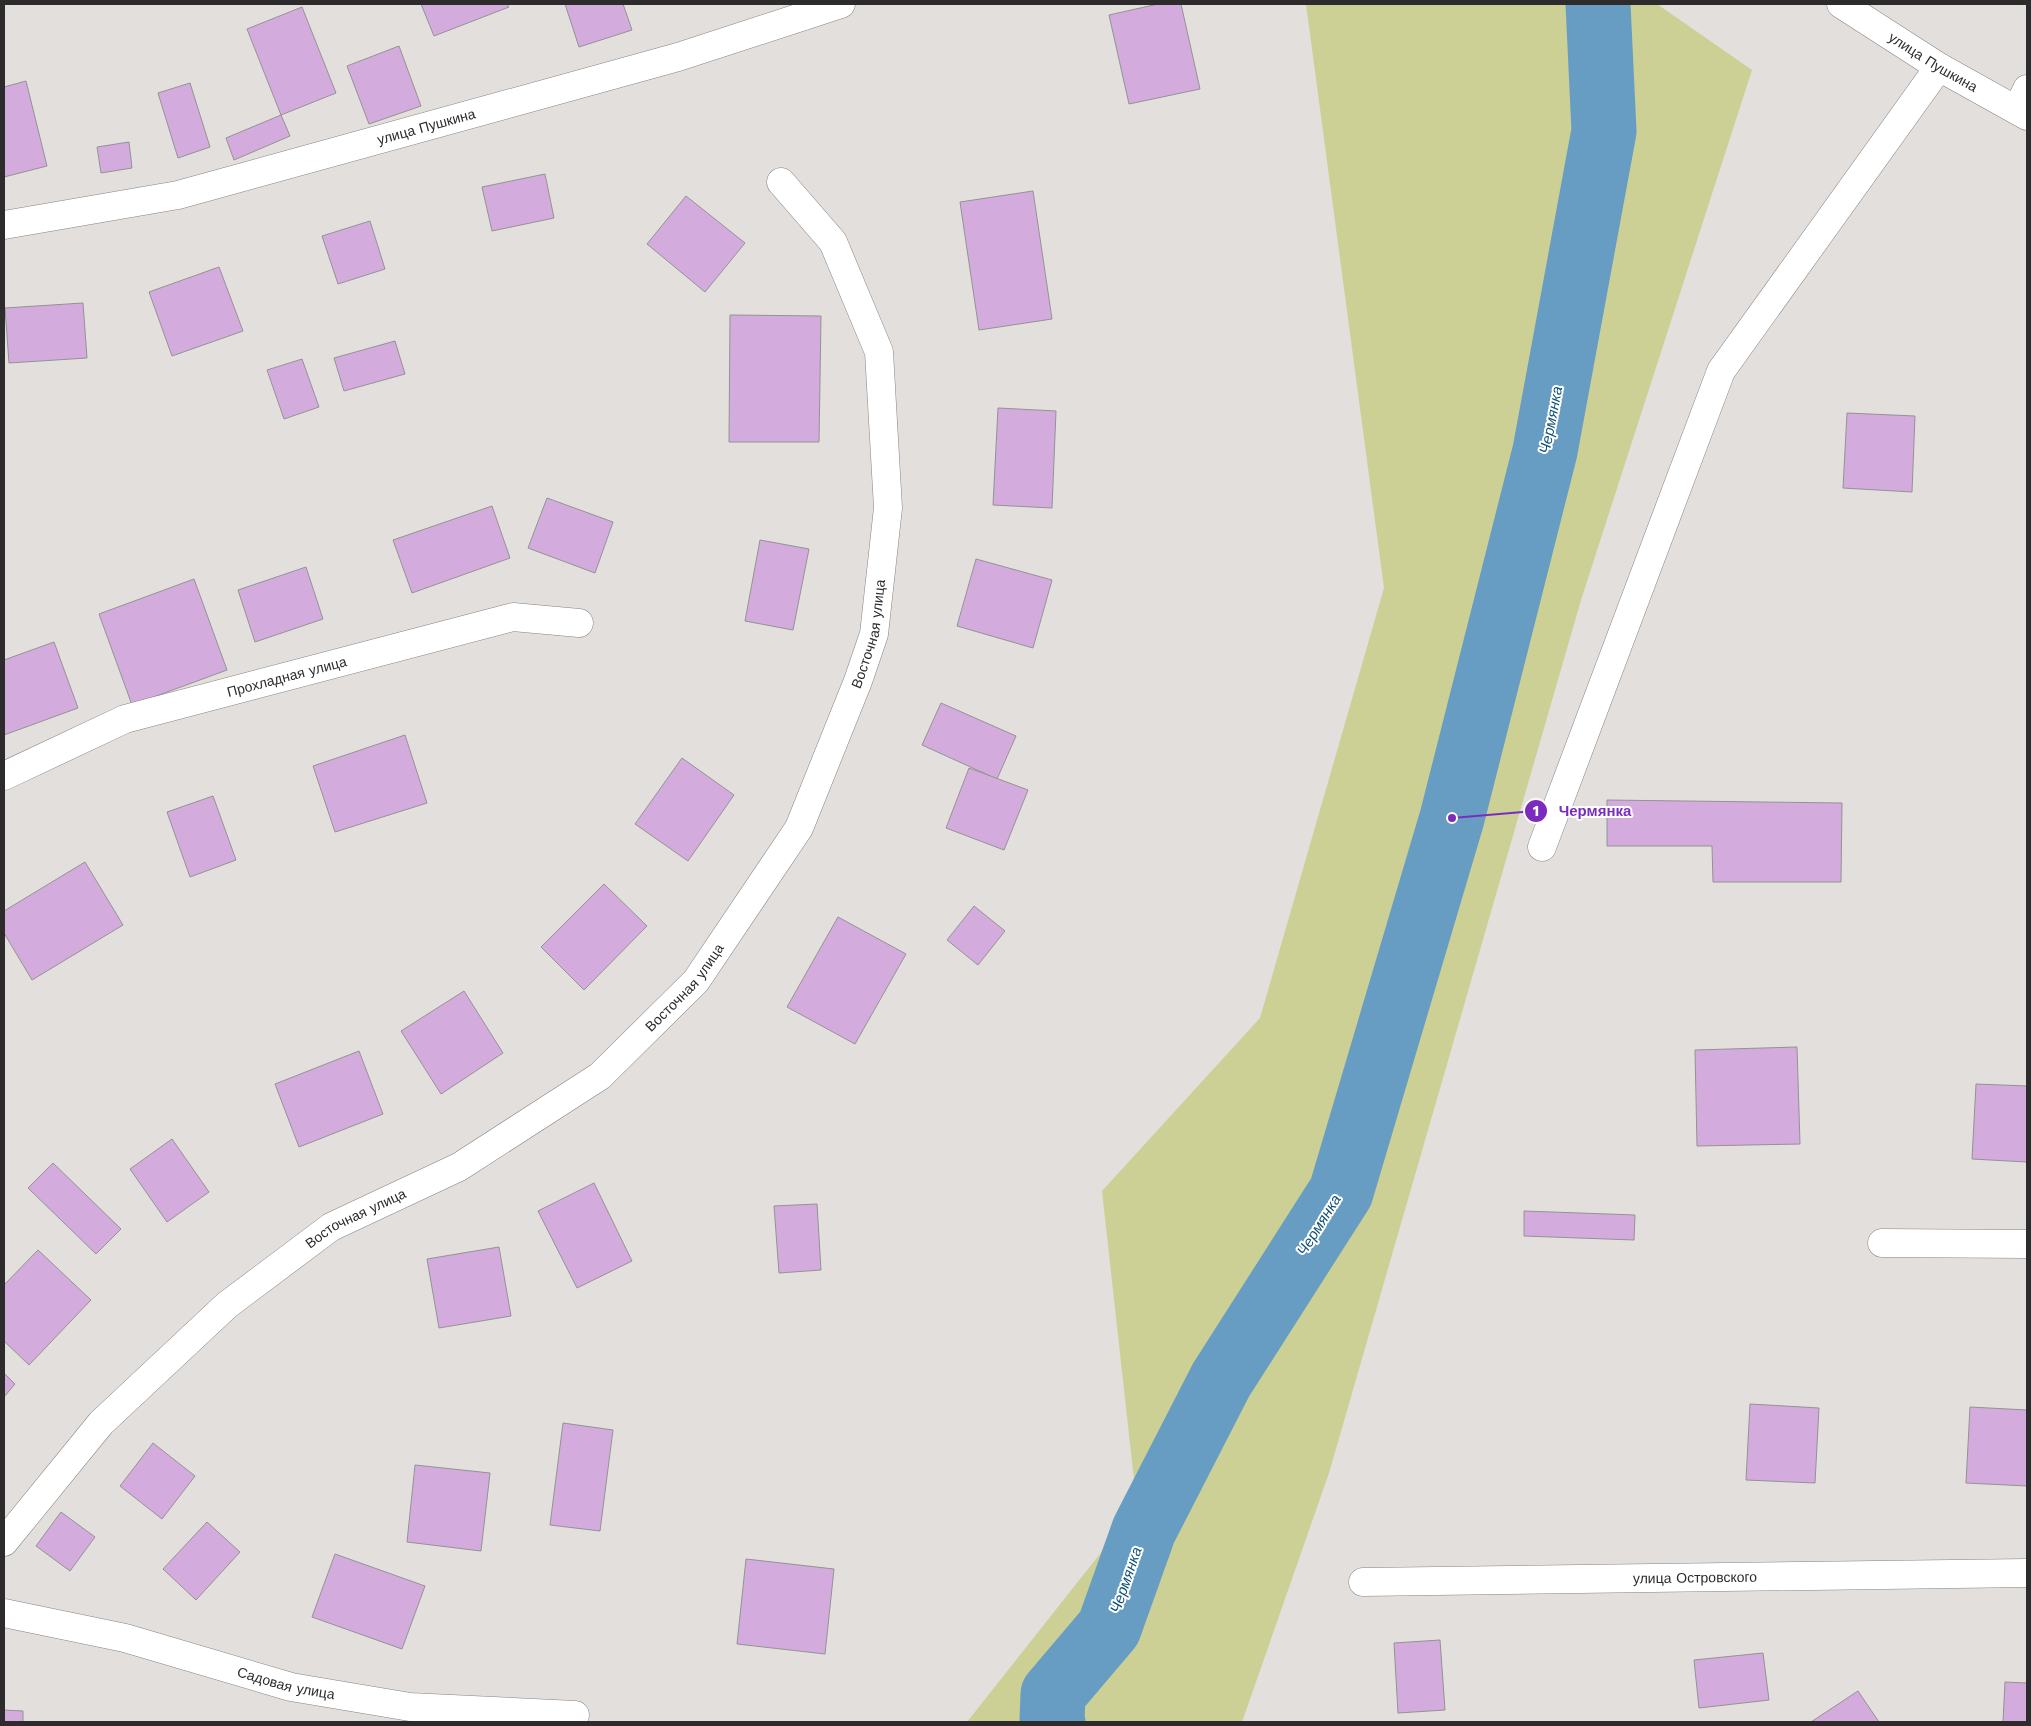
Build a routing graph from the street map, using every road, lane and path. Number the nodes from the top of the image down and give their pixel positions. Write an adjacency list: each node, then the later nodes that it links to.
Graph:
1 (841, 4): 6 (street, улица Пушкина)
2 (1841, 4): 3 (street, улица Пушкина)
3 (1938, 68): 4 (street, улица Пушкина); 9 (street)
4 (2024, 105)
5 (781, 182): 12 (street, Восточная улица)
6 (4, 225)
7 (579, 623): 8 (street, Прохладная улица)
8 (4, 776)
9 (1542, 847)
10 (1882, 1243): 11 (street)
11 (2027, 1244)
12 (4, 1542)
13 (2027, 1572): 14 (street, улица Островского)
14 (1364, 1582)
15 (4, 1612): 16 (street, Садовая улица)
16 (575, 1715)

